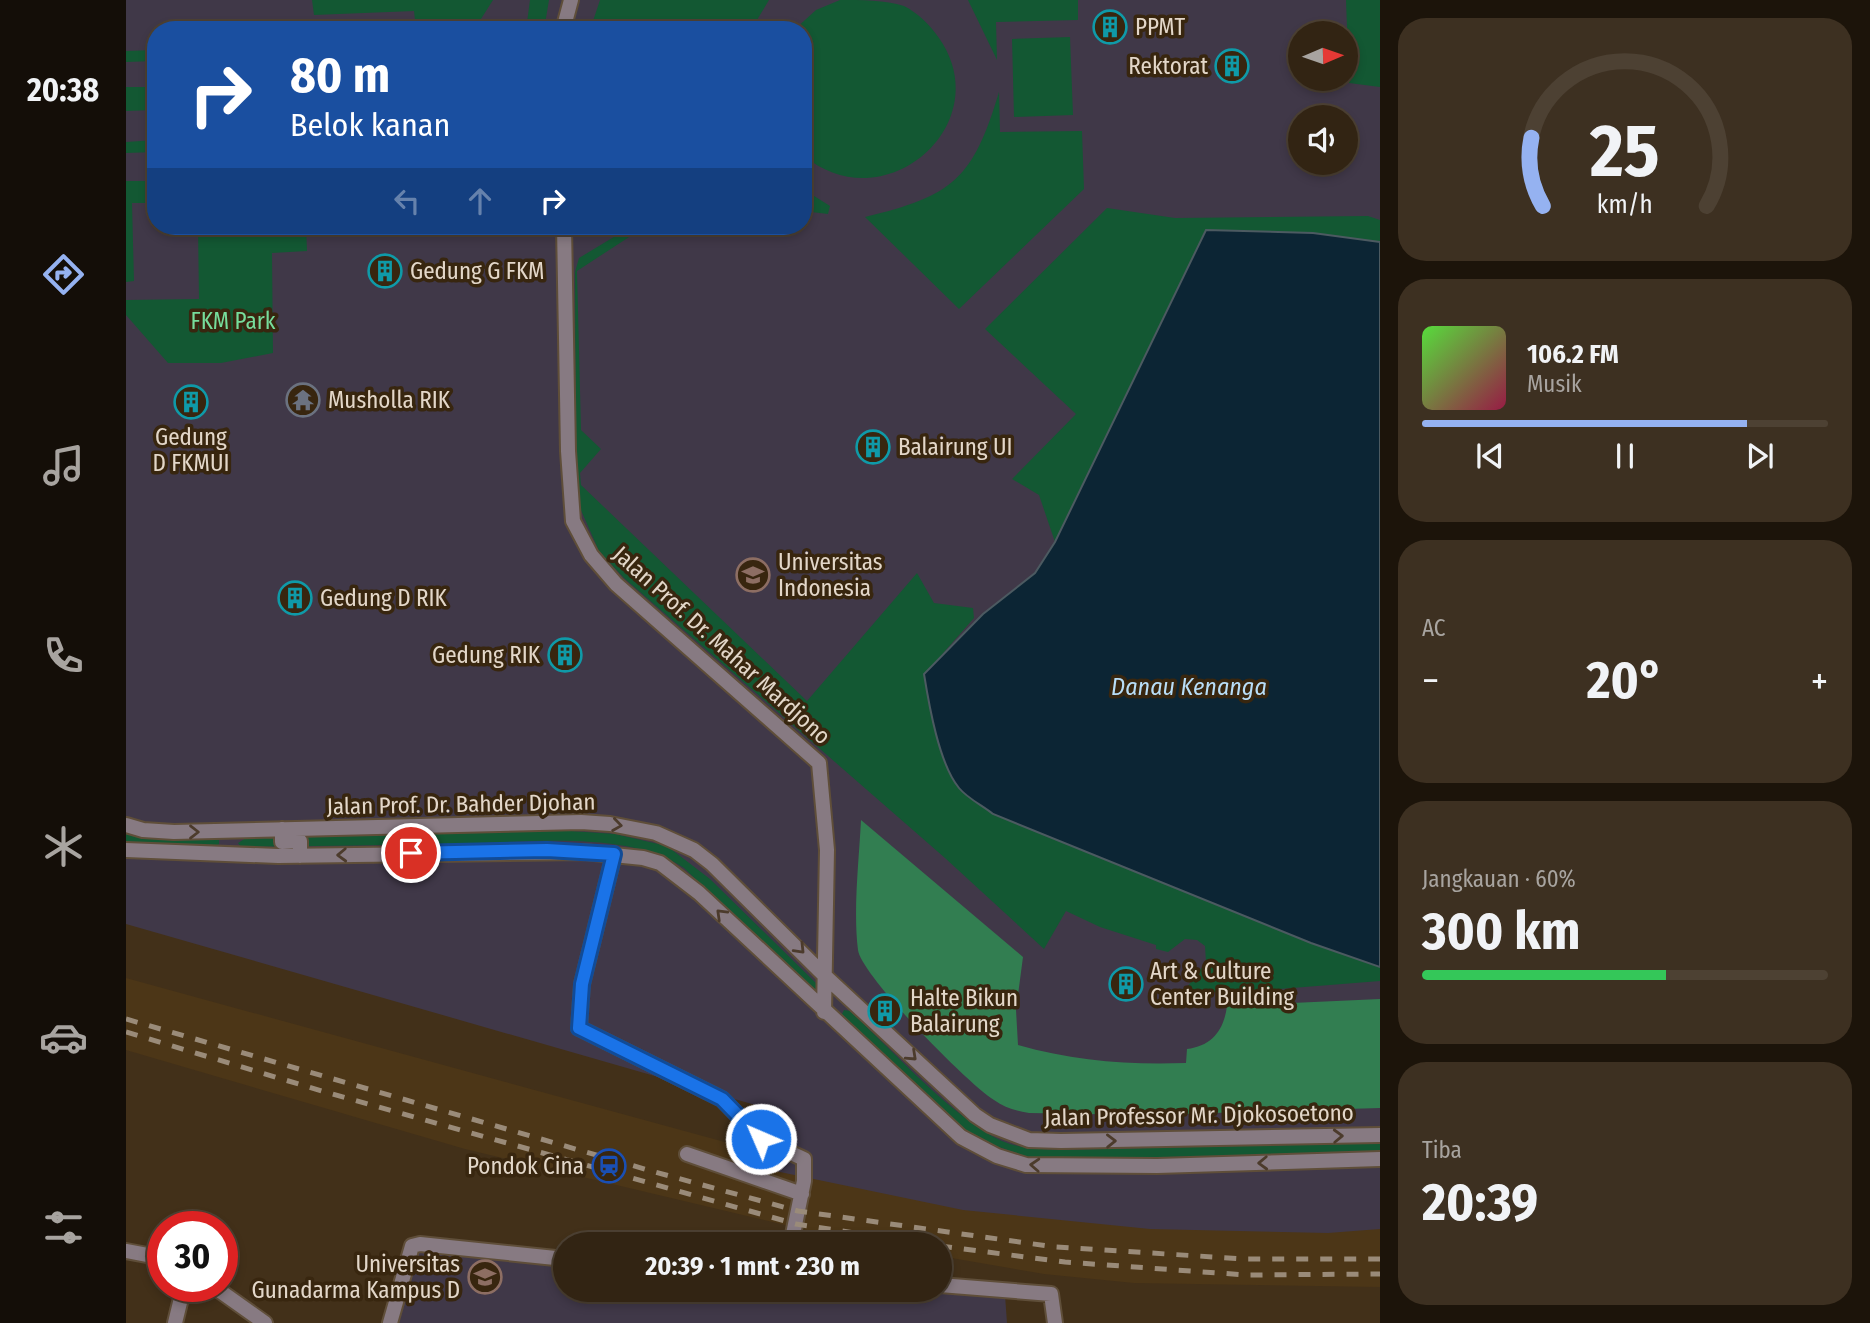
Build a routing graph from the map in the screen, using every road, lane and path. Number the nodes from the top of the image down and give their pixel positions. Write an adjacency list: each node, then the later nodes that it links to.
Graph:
1 (571, 0): 2 (street)
2 (566, 21)
3 (564, 235): 11 (street, Jalan Prof. Dr. Mahar Mardjono)
4 (126, 825): 6 (street, Jalan Prof. Dr. Bahder Djohan, one-way to 6)
5 (282, 829): 6 (street, Jalan Prof. Dr. Bahder Djohan); 10 (street); 11 (street, Jalan Prof. Dr. Bahder Djohan, one-way to 11)
6 (229, 831): 9 (street)
7 (126, 850): 9 (street, Jalan Professor Mr. Djokosoetono)
8 (614, 854): 10 (street, Jalan Professor Mr. Djokosoetono, one-way to 10); 12 (street, Jalan Professor Mr. Djokosoetono, one-way to 8); 16 (street)
9 (230, 855): 10 (street, Jalan Professor Mr. Djokosoetono)
10 (300, 856)
11 (826, 976): 12 (street, Jalan Prof. Dr. Mahar Mardjono); 13 (street, Jalan Professor Mr. Djokosoetono, one-way to 13)
12 (824, 1012): 15 (street, Jalan Professor Mr. Djokosoetono, one-way to 12)
13 (1380, 1135)
14 (687, 1154): 16 (street)
15 (1380, 1159)
16 (802, 1194): 17 (street)
17 (794, 1232)
18 (126, 1251): 19 (street)
19 (147, 1255)
20 (553, 1258): 26 (street)
21 (952, 1286): 27 (street)
22 (180, 1302): 24 (street)
23 (235, 1302): 25 (street)
24 (175, 1323)
25 (265, 1323)
26 (390, 1323)
27 (1055, 1323)

